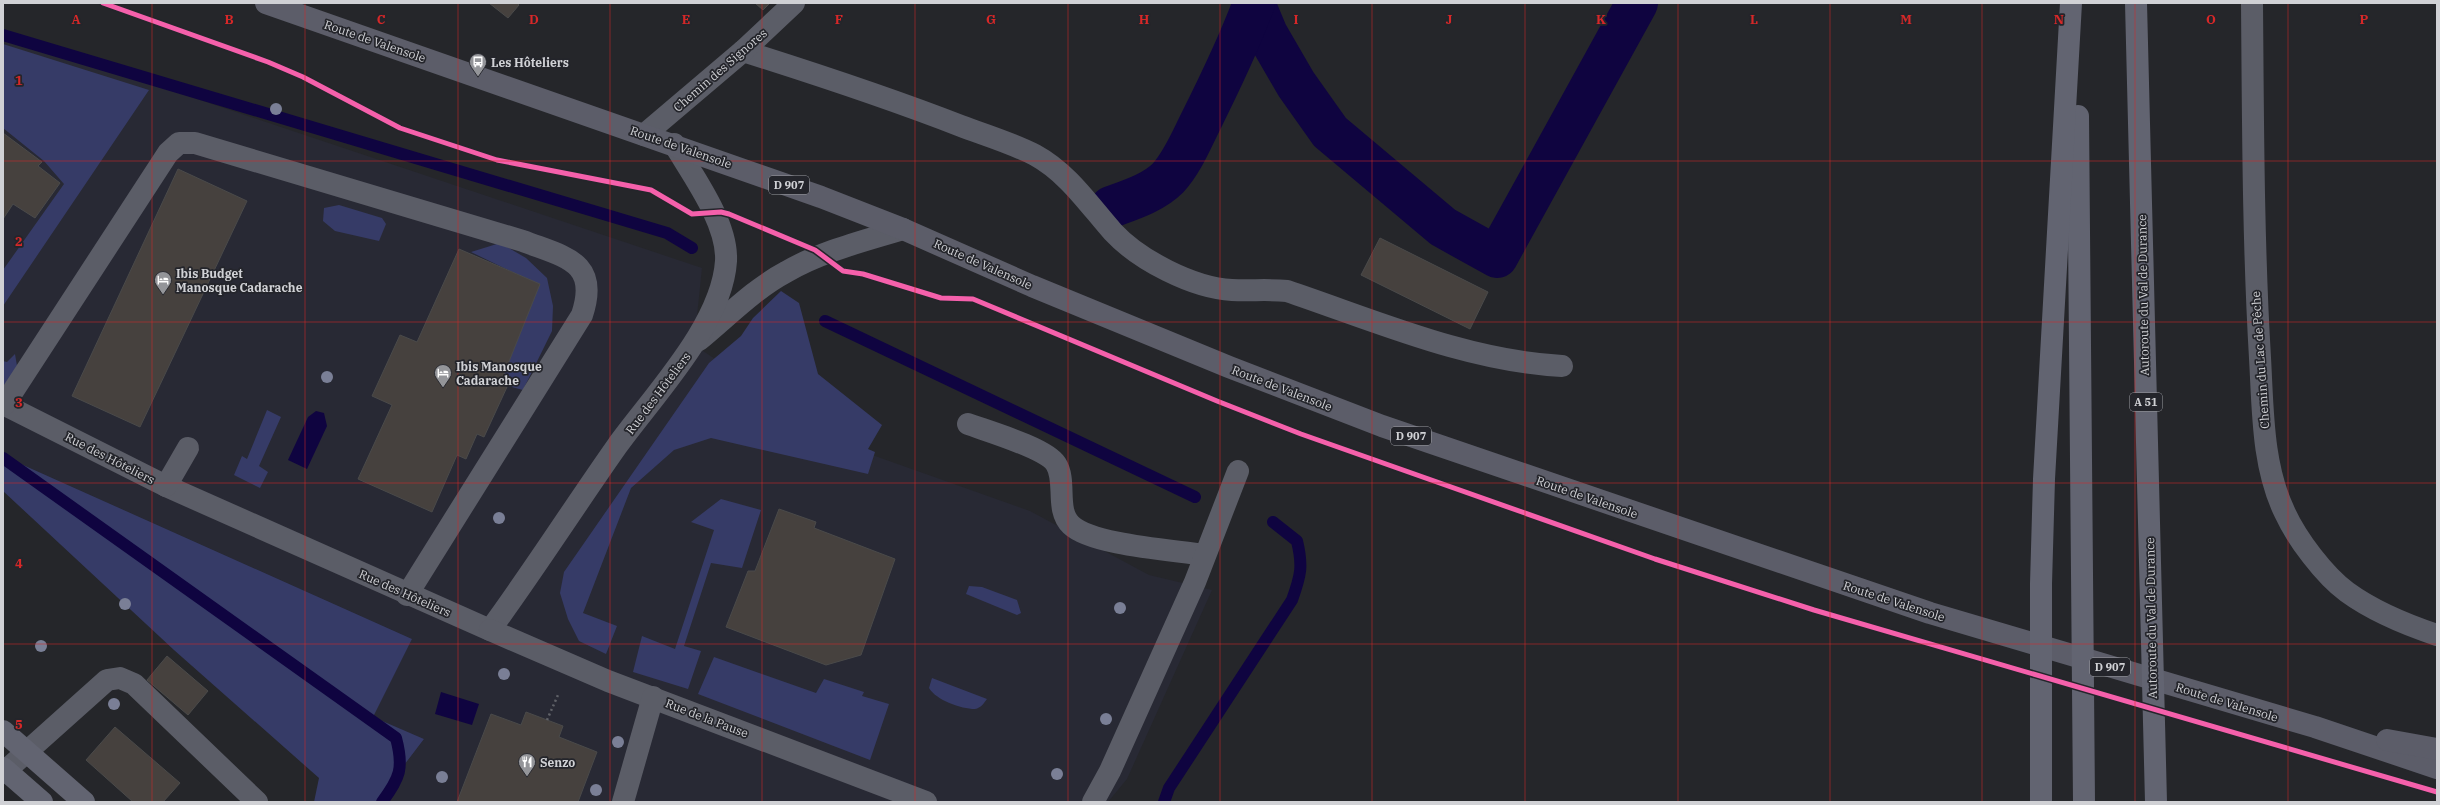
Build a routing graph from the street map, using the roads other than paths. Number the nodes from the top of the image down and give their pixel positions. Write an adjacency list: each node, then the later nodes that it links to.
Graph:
1 (266, 3): 8 (main road, Route de Valensole / D 907)
2 (794, 3): 7 (street, Chemin des Signores)
3 (2071, 3): 35 (highway)
4 (2077, 3): 36 (highway)
5 (2136, 3): 37 (highway, Autoroute du Val de Durance / A 51)
6 (2252, 3): 21 (street, Chemin du Lac de Pêche)
7 (743, 51): 8 (street, Chemin des Signores); 12 (street)
8 (644, 135): 9 (main road, Route de Valensole / D 907)
9 (674, 144): 10 (main road, Route de Valensole / D 907); 11 (street, Rue des Hôteliers)
10 (903, 228): 11 (street, Rue des Hôteliers); 23 (main road, Route de Valensole / D 907)
11 (694, 344): 20 (street, Rue des Hôteliers)
12 (1562, 366)
13 (4, 405): 17 (street, Rue des Hôteliers); 19 (street)
14 (968, 424): 18 (street)
15 (188, 448): 17 (street)
16 (1238, 471): 18 (street)
17 (166, 486): 19 (street, Rue des Hôteliers)
18 (1204, 555): 34 (street)
19 (407, 595): 20 (street, Rue des Hôteliers)
20 (490, 630): 22 (street, Rue de la Pause)
21 (2437, 636)
22 (653, 697): 32 (street); 33 (street, Rue de la Pause)
23 (2314, 727): 25 (main road, Route de Valensole / D 907); 27 (main road, Route de Valensole / D 907)
24 (3, 731): 26 (highway)
25 (2437, 749)
26 (27, 751): 28 (street); 30 (highway); 31 (street)
27 (2437, 768)
28 (4, 771): 29 (highway)
29 (42, 802)
30 (84, 802)
31 (257, 802)
32 (623, 802)
33 (926, 802)
34 (1093, 802)
35 (2041, 802)
36 (2084, 802)
37 (2156, 802)

